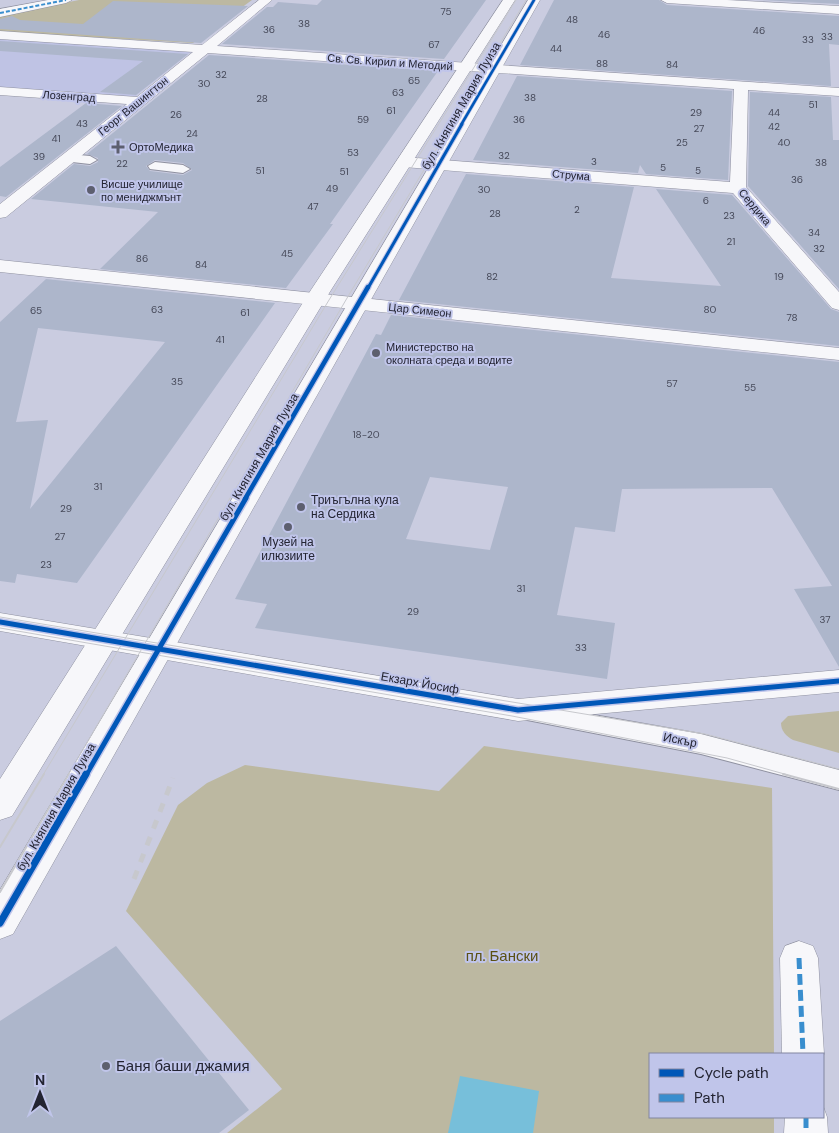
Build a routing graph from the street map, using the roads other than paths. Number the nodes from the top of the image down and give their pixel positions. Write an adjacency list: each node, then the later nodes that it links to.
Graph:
1 (66, 0): 7 (street)
2 (266, 0): 9 (street, Георг Вашингтон)
3 (509, 0): 10 (street, бул. Княгиня Мария Луиза)
4 (534, 0): 11 (street, бул. Княгиня Мария Луиза)
5 (667, 0): 6 (street)
6 (839, 10)
7 (0, 13)
8 (0, 35): 9 (street, Св. Св. Кирил и Методий)
9 (203, 49): 10 (street, Св. Св. Кирил и Методий); 15 (street, Георг Вашингтон)
10 (465, 67): 11 (street, Св. Св. Кирил и Методий); 18 (street, бул. Княгиня Мария Луиза)
11 (494, 69): 12 (street, Св. Св. Кирил и Методий); 19 (street, бул. Княгиня Мария Луиза)
12 (740, 86): 14 (street, Св. Св. Кирил и Методий); 22 (street, Сердика)
13 (0, 91): 15 (street, Лозенград)
14 (839, 92)
15 (139, 101): 16 (street, Георг Вашингтон)
16 (68, 158): 17 (lane); 23 (street, Георг Вашингтон)
17 (90, 160)
18 (404, 162): 19 (street, Струма); 25 (street, бул. Княгиня Мария Луиза)
19 (439, 164): 22 (street, Струма); 26 (street, бул. Княгиня Мария Луиза)
20 (155, 166): 21 (lane)
21 (183, 169)
22 (738, 188): 27 (street, Сердика)
23 (0, 213)
24 (0, 266): 25 (street, Цар Симеон)
25 (315, 299): 26 (street, Цар Симеон); 30 (street, бул. Княгиня Мария Луиза)
26 (358, 303): 28 (street, Цар Симеон); 31 (street, бул. Княгиня Мария Луиза)
27 (839, 304)
28 (839, 354)
29 (0, 622): 30 (street, Екзарх Йосиф)
30 (104, 639): 31 (street, Екзарх Йосиф); 35 (street, бул. Княгиня Мария Луиза)
31 (159, 649): 33 (street, Екзарх Йосиф); 36 (street, бул. Княгиня Мария Луиза)
32 (839, 681): 33 (street, Екзарх Йосиф)
33 (518, 710): 34 (lane, Искър)
34 (839, 780)
35 (0, 807)
36 (0, 923)
37 (799, 958): 38 (street)
38 (803, 1053)
39 (806, 1118): 40 (street)
40 (806, 1133)

